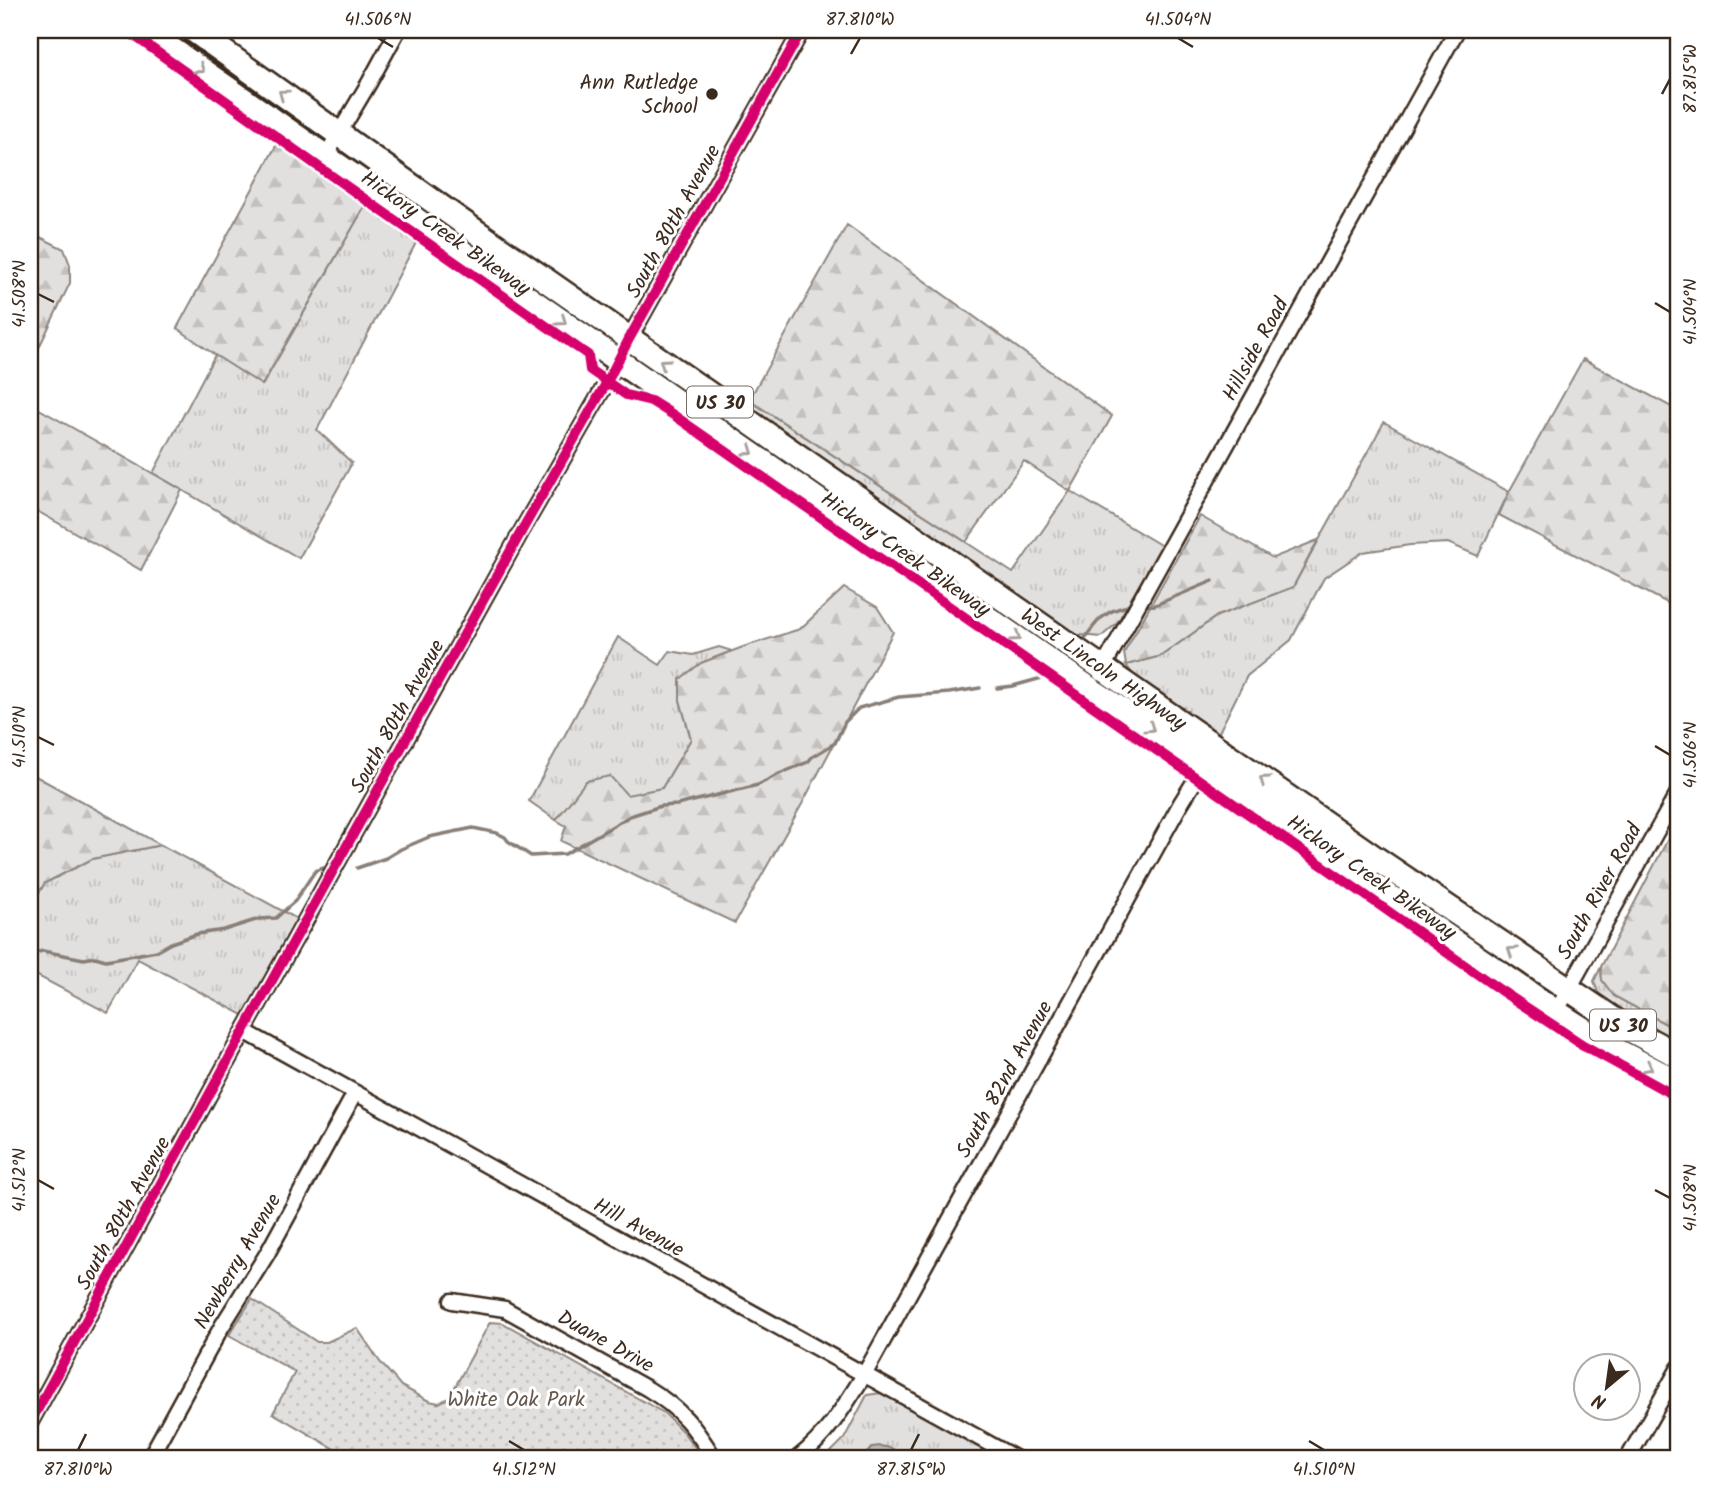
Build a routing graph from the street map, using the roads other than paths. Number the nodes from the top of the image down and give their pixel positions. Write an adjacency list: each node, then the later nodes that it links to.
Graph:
1 (144, 30): 7 (main road, West Lincoln Highway / US 30, one-way to 7)
2 (193, 30): 6 (main road, West Lincoln Highway / US 30, one-way to 2)
3 (398, 30): 6 (street)
4 (802, 30): 8 (street, South 80th Avenue)
5 (1457, 30): 10 (street, Hillside Road)
6 (339, 134): 7 (street); 8 (main road, West Lincoln Highway / US 30)
7 (325, 157): 9 (main road, West Lincoln Highway / US 30, one-way to 9)
8 (629, 339): 9 (street, South 80th Avenue); 10 (main road, West Lincoln Highway / US 30, one-way to 8)
9 (618, 360): 11 (main road, West Lincoln Highway / US 30, one-way to 11); 16 (street, South 80th Avenue)
10 (1102, 668): 11 (street, Hillside Road); 12 (main road, West Lincoln Highway / US 30)
11 (1093, 691): 12 (main road, West Lincoln Highway / US 30, one-way to 12)
12 (1217, 761): 14 (main road, West Lincoln Highway / US 30, one-way to 12); 15 (main road, West Lincoln Highway / US 30); 22 (street, South 82nd Avenue)
13 (1679, 791): 14 (street, South River Road)
14 (1569, 989): 15 (street, South River Road); 17 (main road, West Lincoln Highway / US 30)
15 (1556, 1012): 18 (main road, West Lincoln Highway / US 30, one-way to 18)
16 (244, 1031): 19 (street, Hill Avenue); 23 (street, South 80th Avenue)
17 (1679, 1055)
18 (1679, 1083)
19 (355, 1093): 22 (street, Hill Avenue); 24 (street, Newberry Avenue)
20 (452, 1301): 25 (street, Duane Drive)
21 (1679, 1368): 28 (street)
22 (864, 1376): 26 (street, South 82nd Avenue); 27 (street, Hill Avenue)
23 (30, 1423)
24 (160, 1454)
25 (714, 1458)
26 (799, 1458)
27 (1015, 1458)
28 (1628, 1458)

